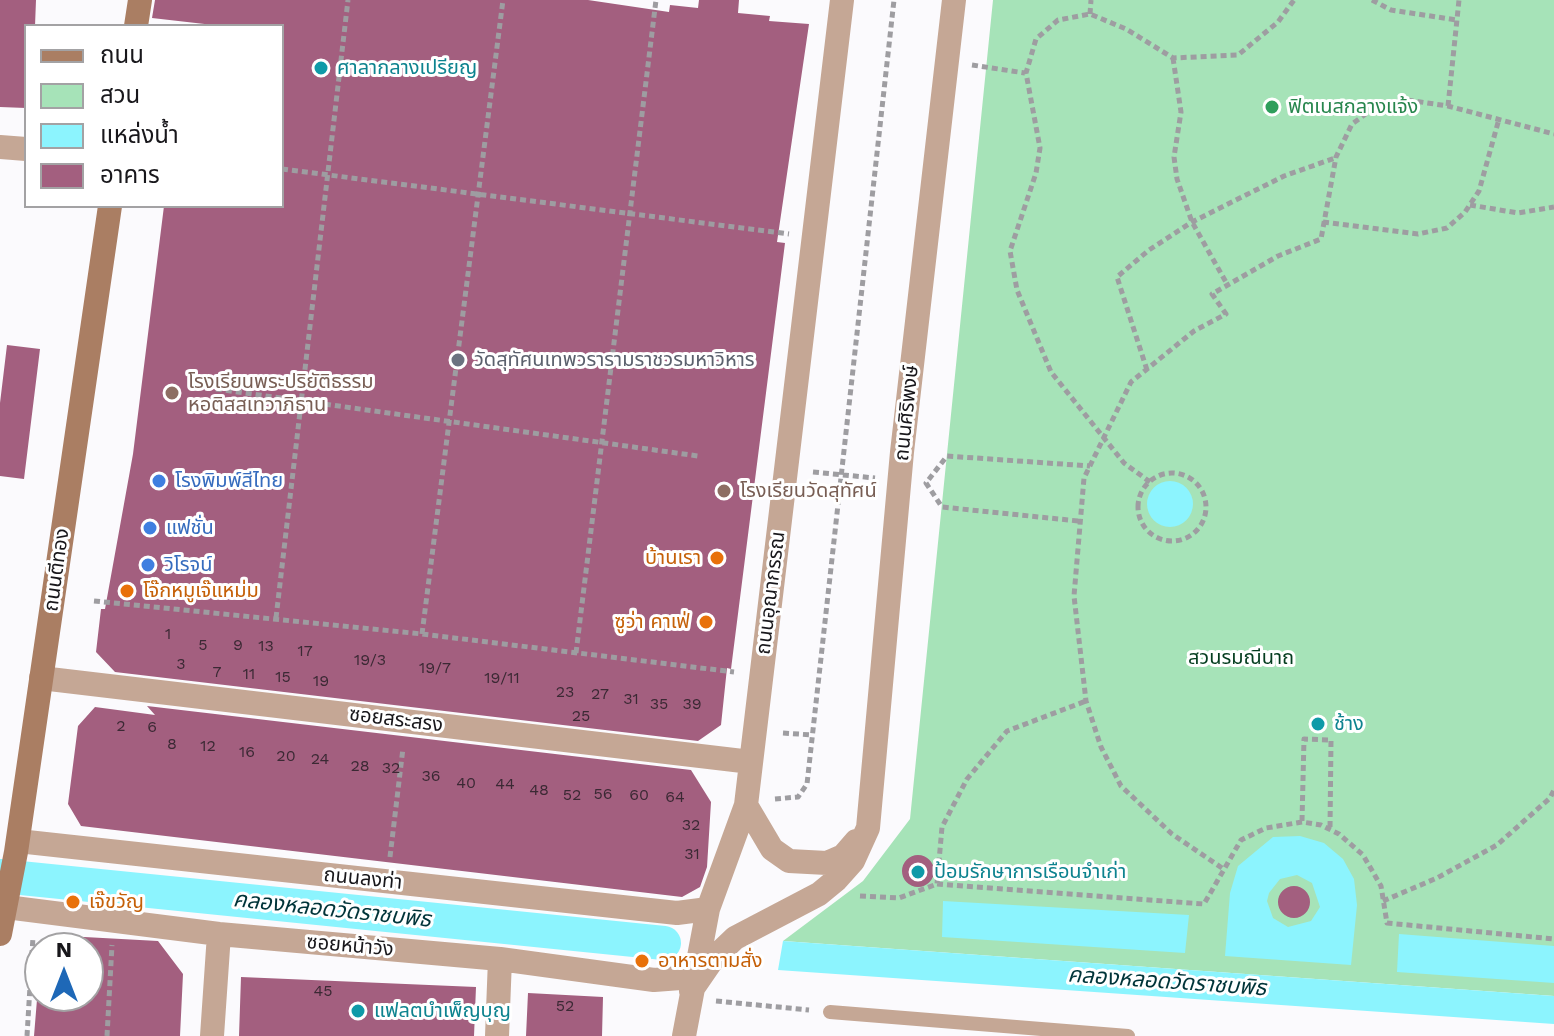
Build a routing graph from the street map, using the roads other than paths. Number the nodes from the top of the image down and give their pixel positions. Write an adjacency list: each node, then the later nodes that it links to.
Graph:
1 (140, 0): 4 (main road)
2 (842, 0): 9 (street, ถนนอุณากรรณ)
3 (954, 0): 11 (street, ถนนศิริพงษ์)
4 (136, 24)
5 (0, 147): 6 (street)
6 (24, 149)
7 (110, 208): 8 (main road, ถนนตีทอง)
8 (41, 678): 9 (street, ซอยสระสรง); 12 (main road, ถนนตีทอง)
9 (751, 762): 10 (street, ถนนอุณากรรณ)
10 (756, 802): 11 (street); 14 (street, ถนนอุณากรรณ)
11 (868, 828): 18 (street, ถนนศิริพงษ์)
12 (17, 847): 13 (main road, ถนนตีทอง); 14 (street, ถนนลงท่า)
13 (7, 900): 15 (main road, ถนนตีทอง); 16 (street, ซอยหน้าวัง)
14 (708, 909): 18 (street, ถนนอุณากรรณ)
15 (0, 934)
16 (219, 934): 17 (street, ซอยหน้าวัง); 20 (street)
17 (500, 959): 18 (street, ซอยหน้าวัง); 21 (street)
18 (692, 989): 22 (street, ถนนอุณากรรณ)
19 (830, 1012): 23 (lane)
20 (212, 1036)
21 (497, 1036)
22 (684, 1036)
23 (1128, 1036)

